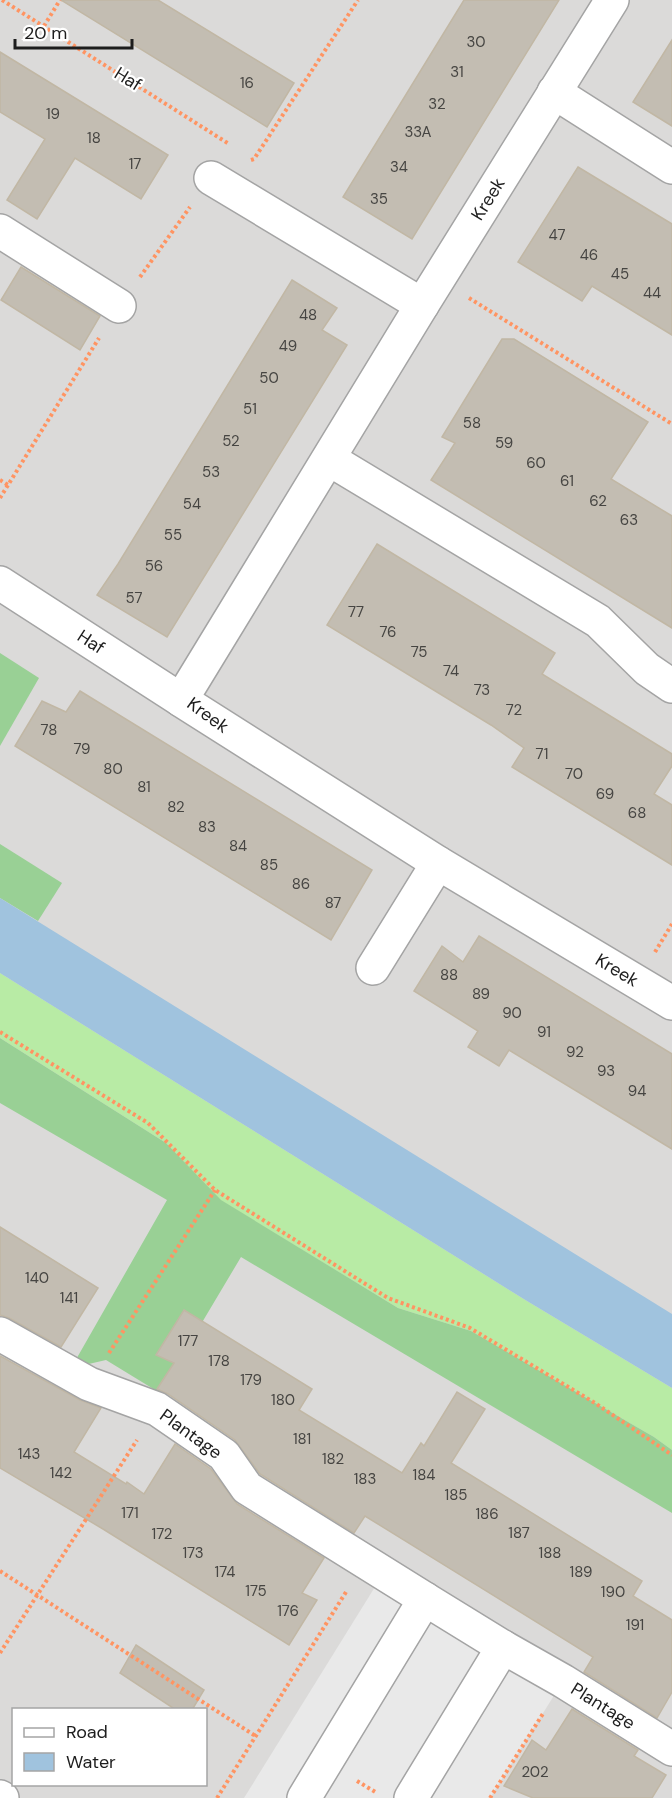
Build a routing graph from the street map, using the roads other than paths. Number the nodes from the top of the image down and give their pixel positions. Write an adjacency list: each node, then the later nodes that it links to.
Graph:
1 (612, 0): 2 (street, Kreek)
2 (554, 92): 3 (street); 6 (street, Kreek)
3 (672, 167)
4 (211, 178): 6 (street)
5 (0, 231): 7 (street)
6 (430, 292): 8 (street, Kreek)
7 (119, 306)
8 (329, 459): 10 (street); 11 (street, Kreek)
9 (0, 583): 11 (street, Haf)
10 (672, 686)
11 (181, 700): 12 (street, Kreek)
12 (438, 862): 13 (street); 14 (street, Kreek)
13 (373, 968)
14 (672, 1003)
15 (0, 1334): 16 (street, Plantage)
16 (425, 1599): 17 (street, Plantage); 19 (street)
17 (502, 1647): 18 (street, Plantage); 20 (street)
18 (672, 1749)
19 (303, 1798)
20 (411, 1798)

